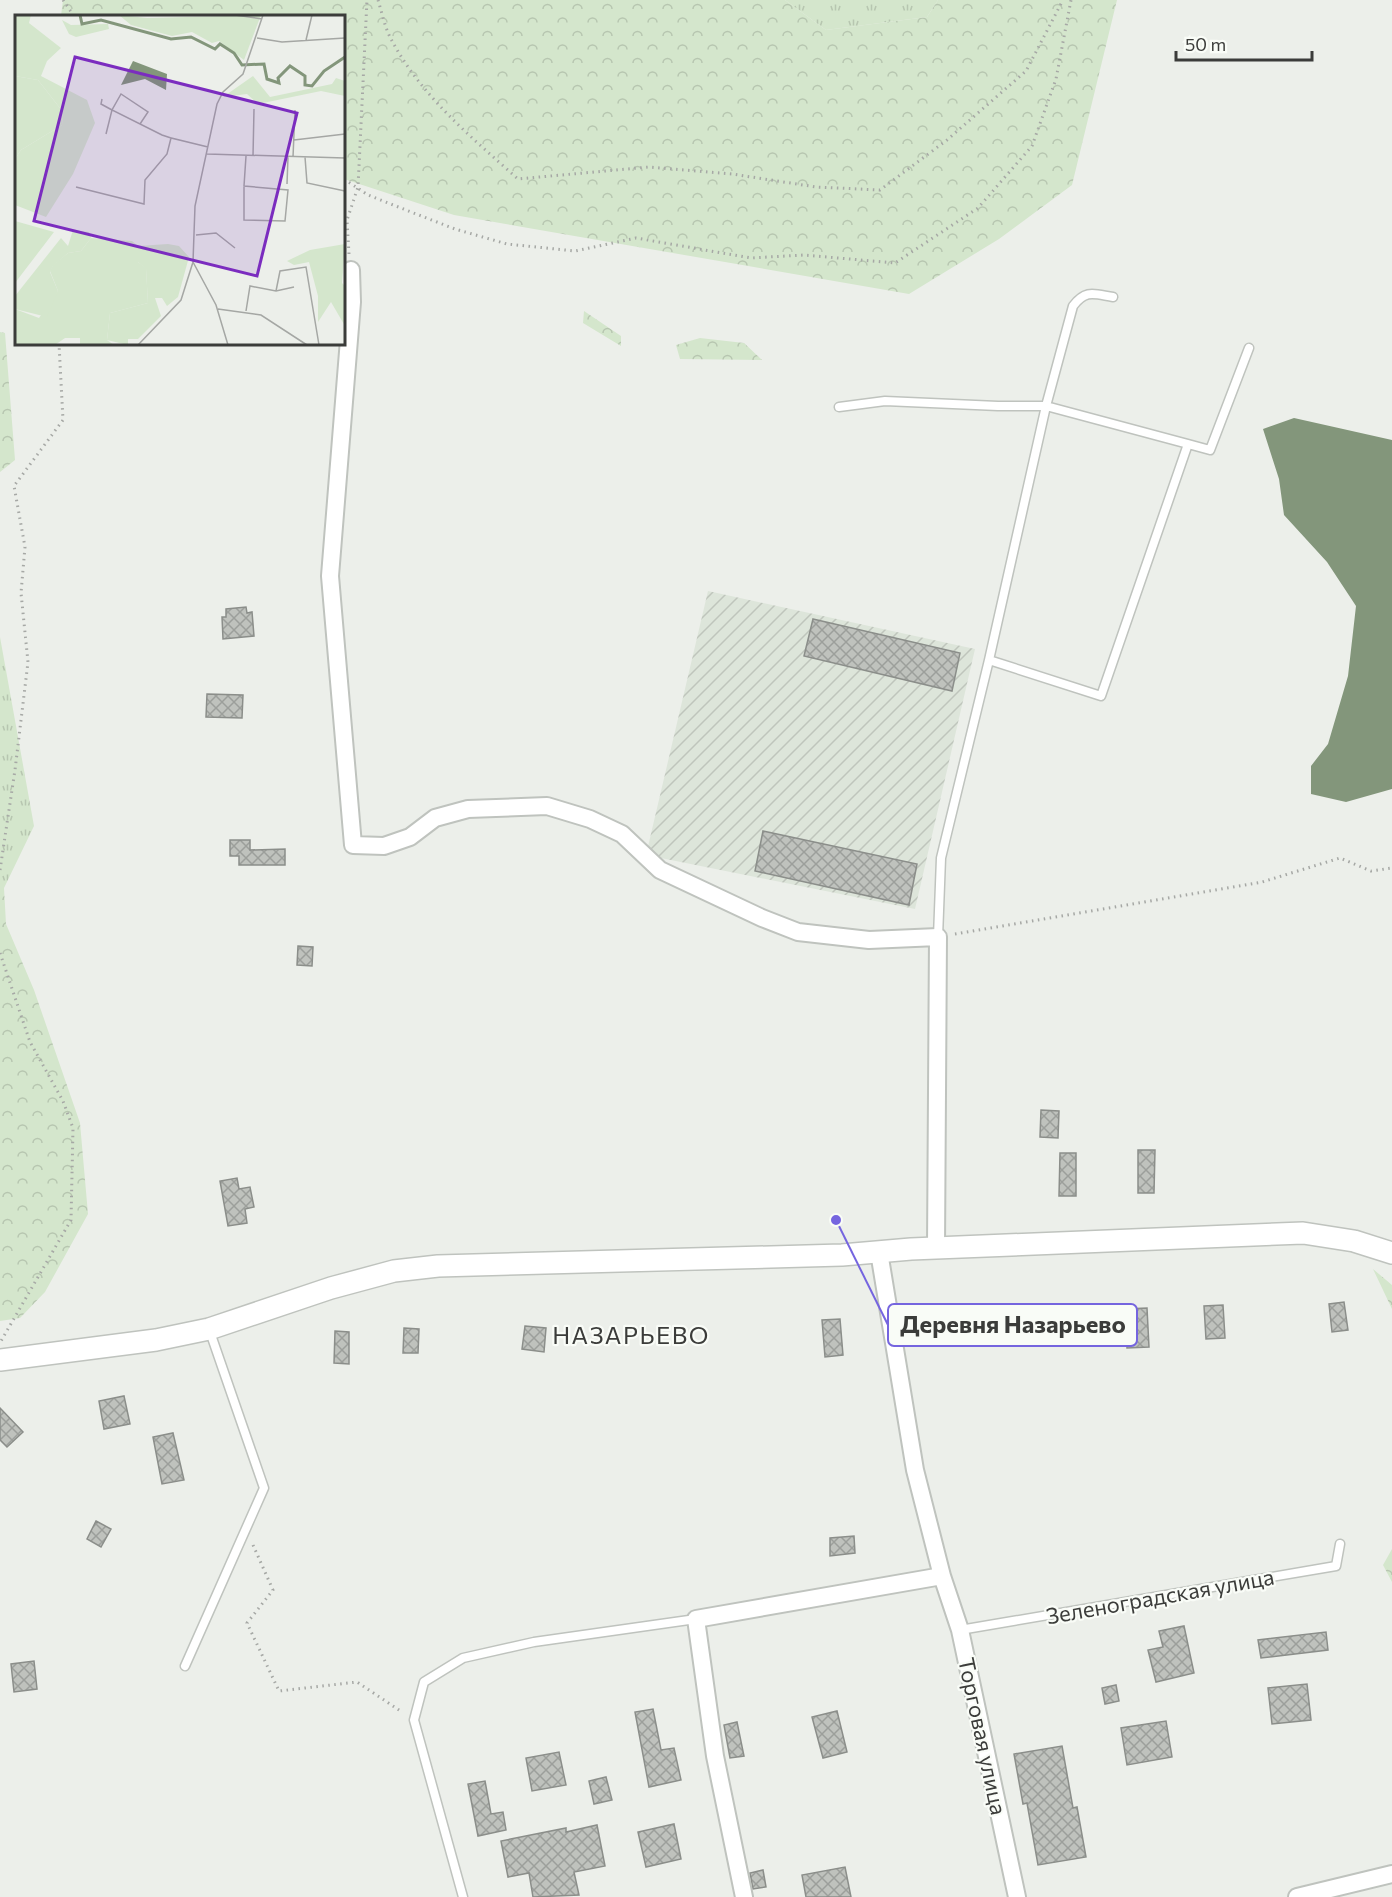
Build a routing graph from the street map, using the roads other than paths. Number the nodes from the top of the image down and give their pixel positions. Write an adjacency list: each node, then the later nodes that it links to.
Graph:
1 (351, 270): 8 (street)
2 (1113, 297): 4 (lane)
3 (1249, 348): 6 (lane)
4 (1046, 406): 5 (lane); 6 (lane); 7 (lane)
5 (839, 407)
6 (1188, 444): 7 (lane)
7 (989, 660): 8 (lane)
8 (938, 937): 9 (street)
9 (936, 1248): 10 (street); 11 (street)
10 (879, 1252): 12 (street); 15 (street, Торговая улица)
11 (1392, 1253)
12 (209, 1329): 13 (street); 18 (lane)
13 (0, 1360)
14 (1340, 1544): 17 (lane, Зеленоградская улица)
15 (942, 1576): 16 (street); 17 (street, Торговая улица)
16 (696, 1619): 20 (lane); 21 (street)
17 (960, 1630): 22 (street, Торговая улица)
18 (184, 1666)
19 (1392, 1874): 23 (street)
20 (463, 1897)
21 (744, 1897)
22 (1017, 1897)
23 (1297, 1897)

